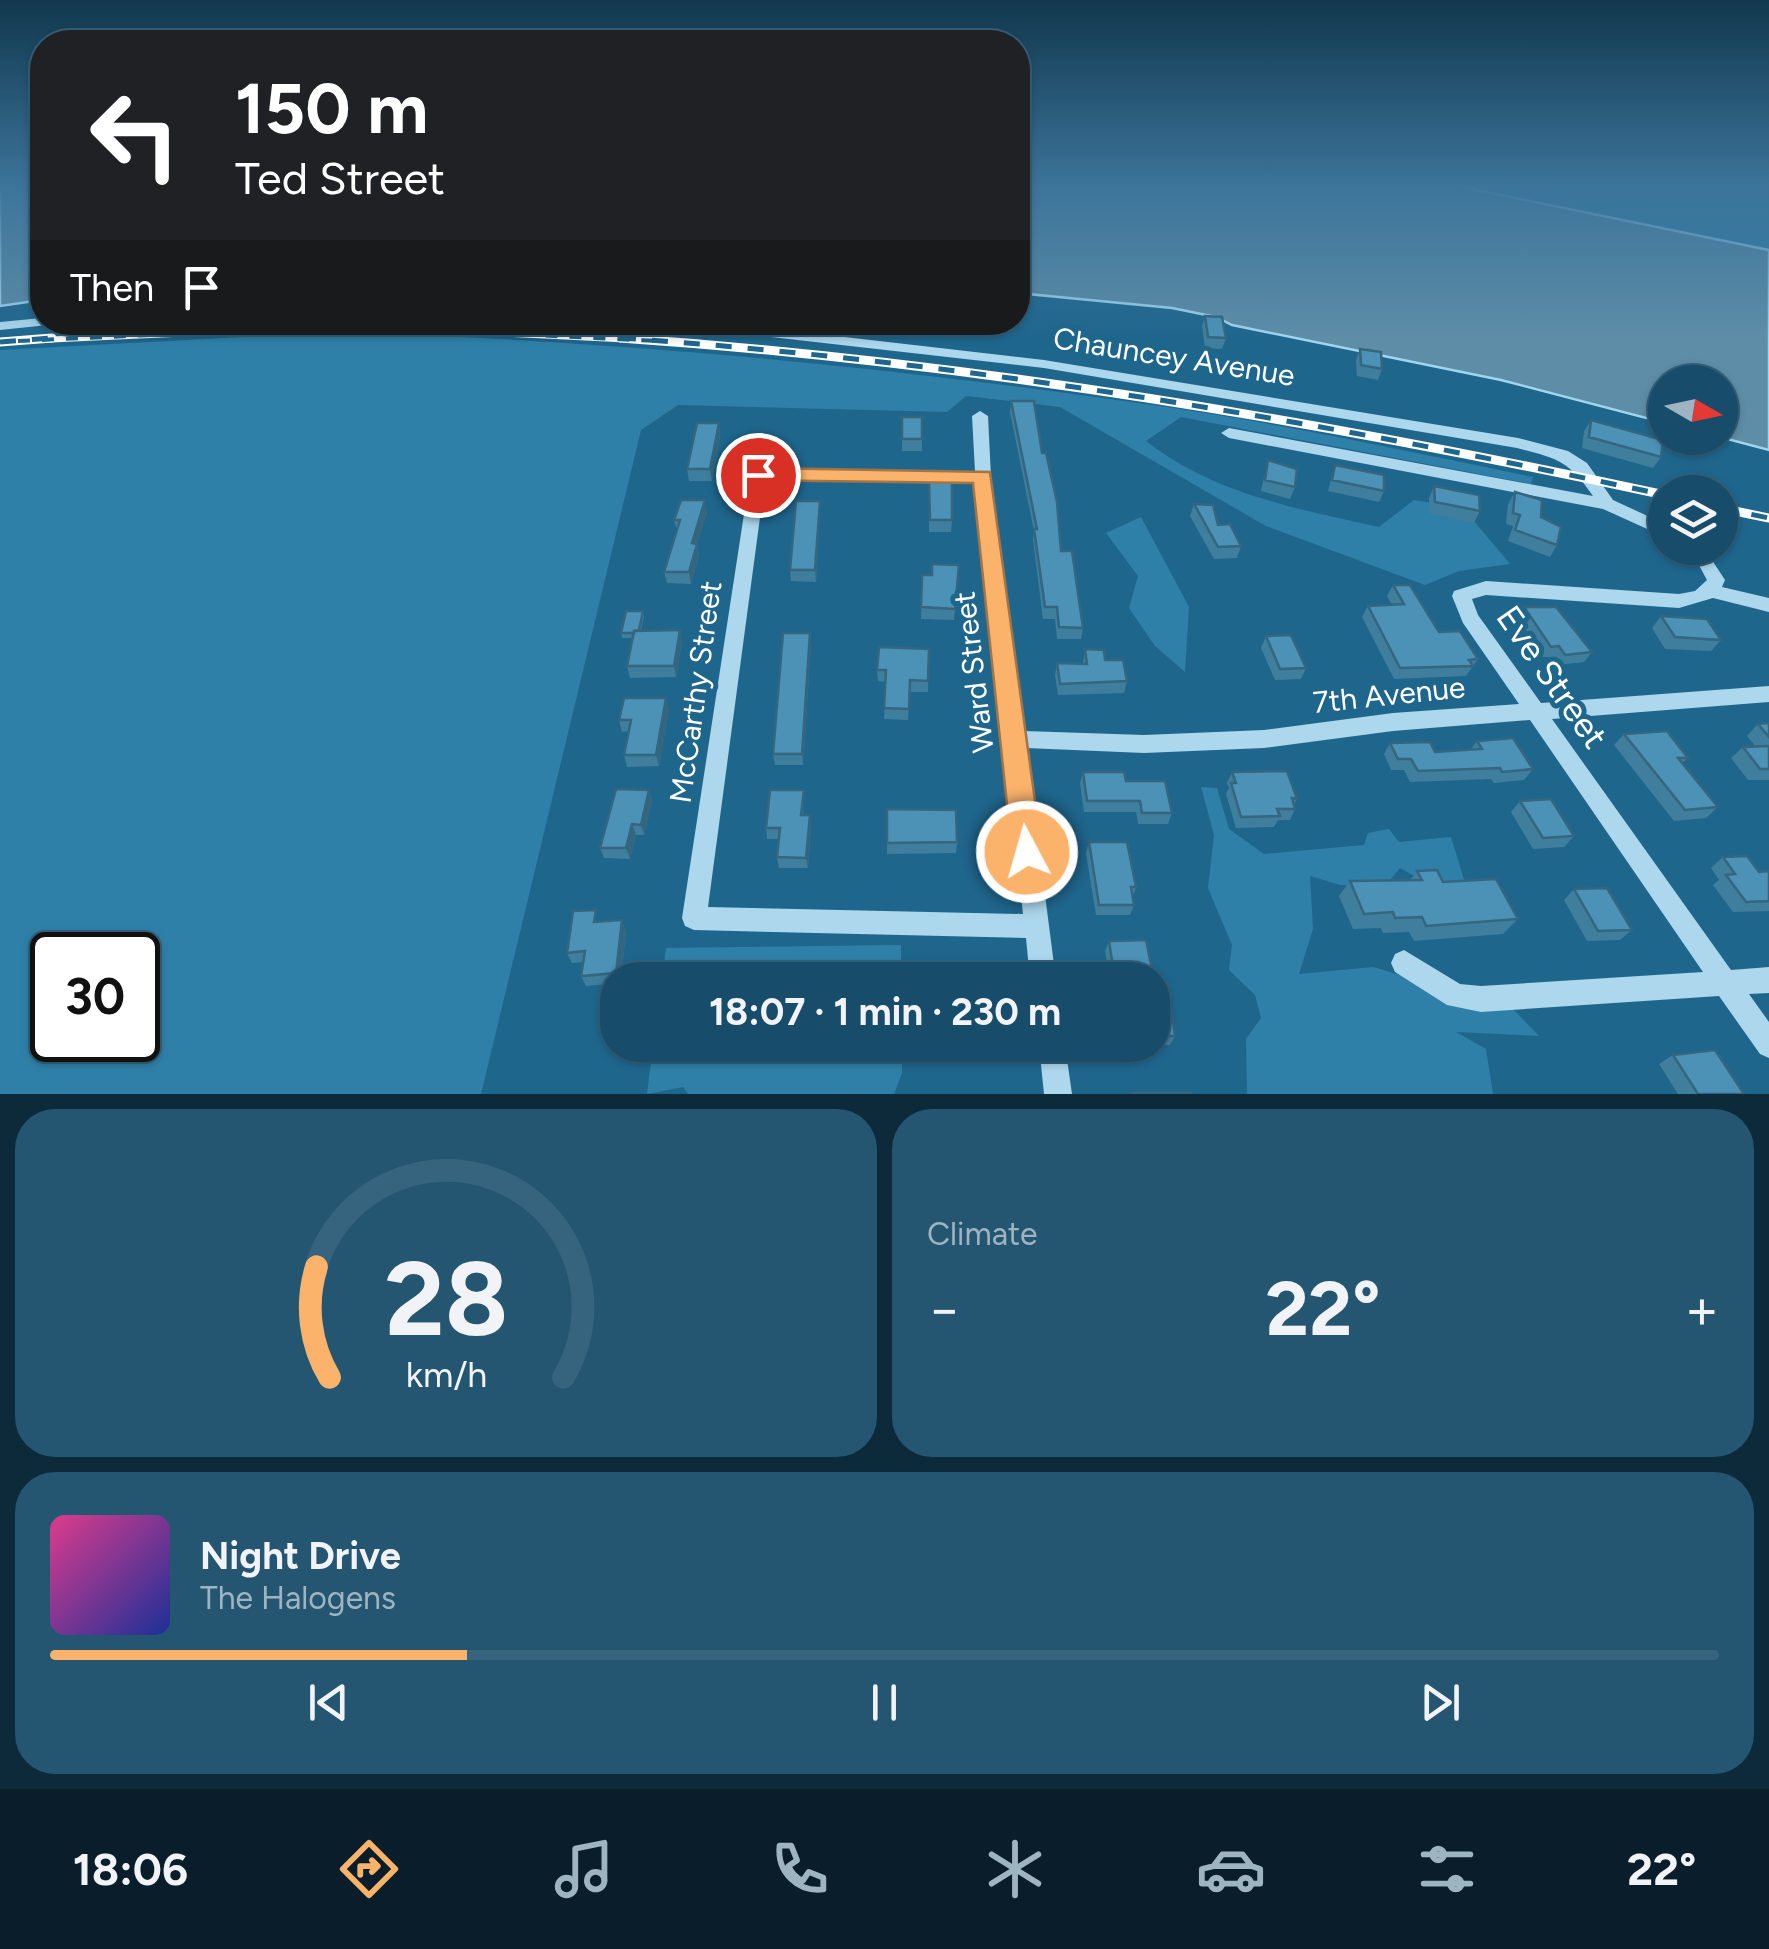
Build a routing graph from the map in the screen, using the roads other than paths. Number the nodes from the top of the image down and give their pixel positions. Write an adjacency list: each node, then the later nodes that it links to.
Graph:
1 (30, 323): 2 (street)
2 (0, 326)
3 (789, 335): 7 (street, Chauncey Avenue)
4 (980, 416): 6 (street, Ward Street)
5 (1229, 433): 7 (street)
6 (983, 477): 14 (street, Ward Street); 15 (street, McCarthy Street)
7 (1607, 504): 8 (street)
8 (1648, 523)
9 (1707, 565): 10 (street)
10 (1711, 591): 11 (street); 13 (street, Eve Street)
11 (1769, 606)
12 (1769, 694): 13 (street, 7th Avenue)
13 (1535, 710): 14 (street, 7th Avenue); 19 (street, Eve Street)
14 (1015, 739): 15 (street, Ward Street)
15 (1036, 926): 16 (street, Ward Street)
16 (1041, 962)
17 (1404, 963): 19 (street)
18 (1769, 980): 19 (street)
19 (1727, 984): 20 (street, Eve Street)
20 (1769, 1045)
21 (1054, 1062): 22 (street)
22 (1058, 1094)

